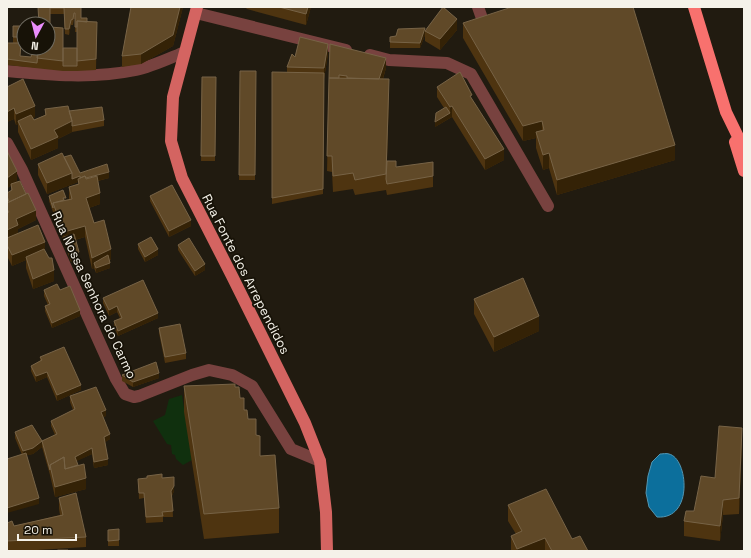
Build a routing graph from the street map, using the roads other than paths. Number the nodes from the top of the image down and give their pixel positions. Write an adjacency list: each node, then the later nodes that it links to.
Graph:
1 (478, 7): 4 (street)
2 (694, 7): 7 (highway)
3 (196, 10): 5 (main road, Rua Fonte dos Arrependidos); 11 (street)
4 (484, 24)
5 (185, 52): 6 (street); 12 (main road, Rua Fonte dos Arrependidos)
6 (7, 71)
7 (726, 112): 9 (highway); 10 (highway)
8 (7, 143): 12 (street, Rua Nossa Senhora do Carmo)
9 (744, 149)
10 (744, 171)
11 (548, 206)
12 (320, 461): 13 (main road, Rua Fonte dos Arrependidos)
13 (327, 551)

